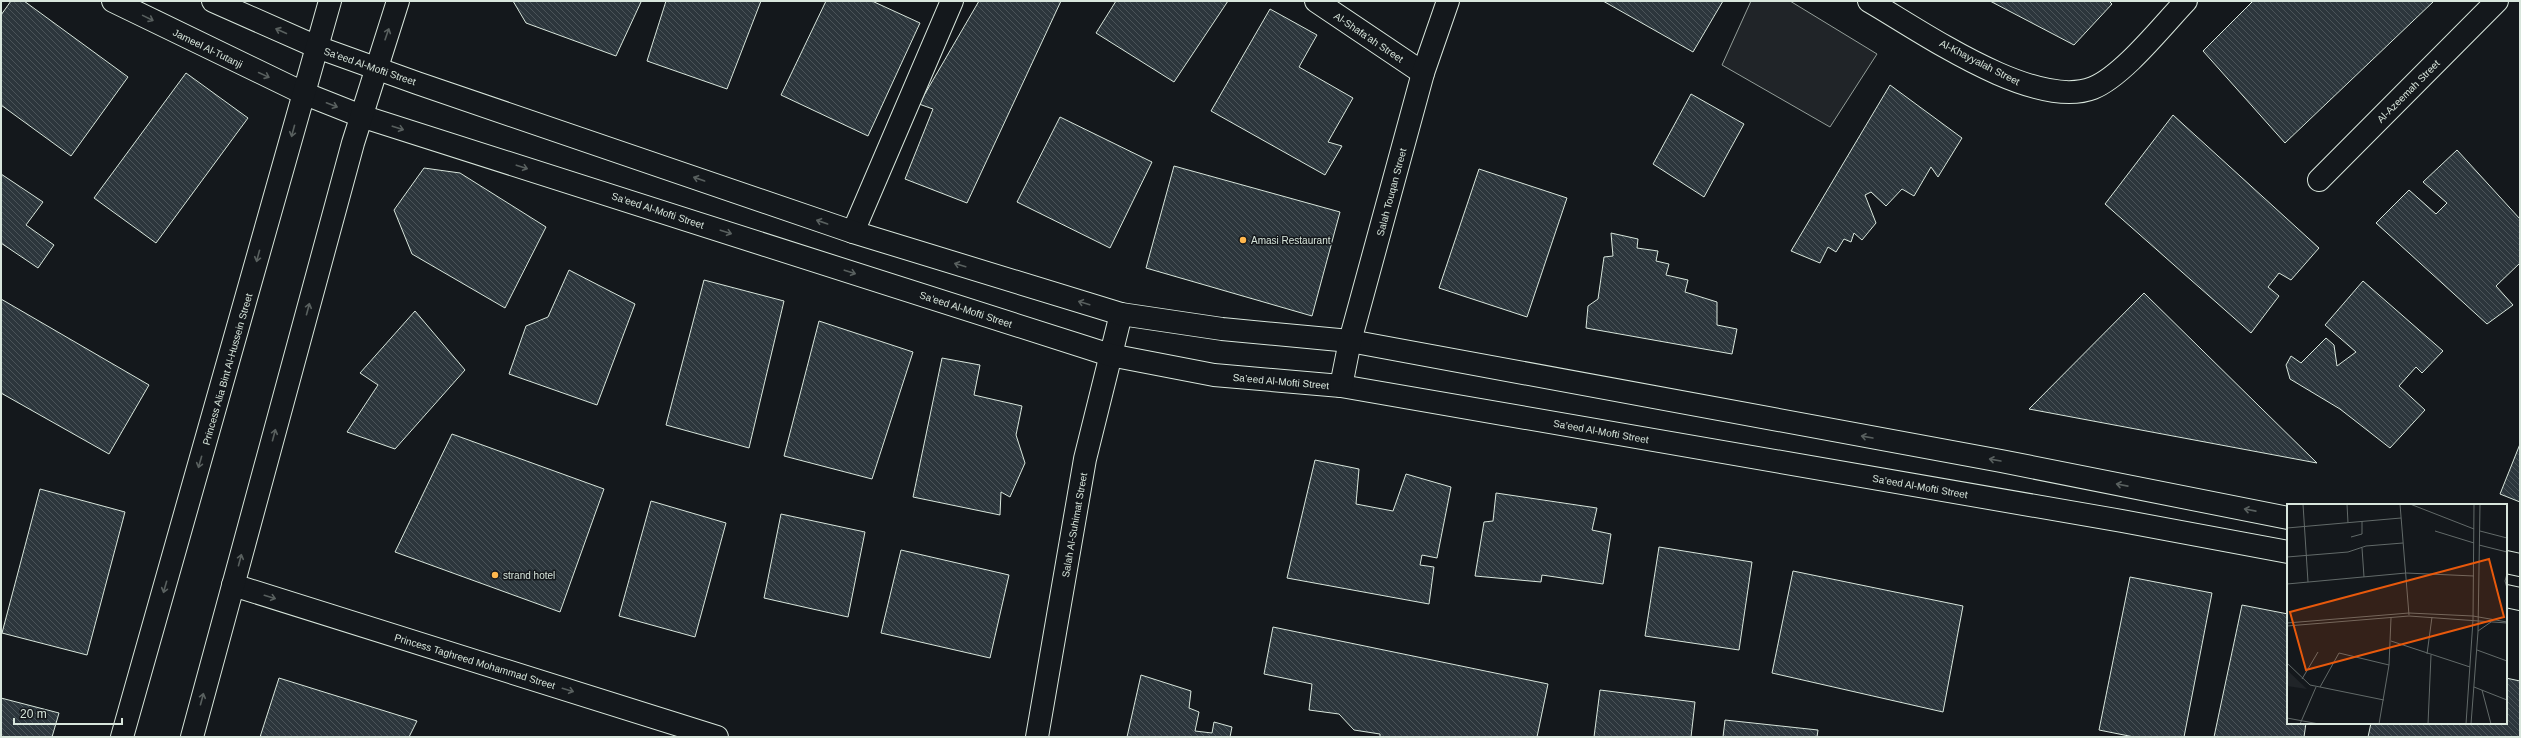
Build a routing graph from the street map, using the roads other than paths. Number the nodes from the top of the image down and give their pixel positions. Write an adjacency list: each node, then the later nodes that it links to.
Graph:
1 (113, 1): 14 (street, Jameel Al-Tutanji, one-way to 14)
2 (213, 1): 11 (street, one-way to 2)
3 (330, 1): 11 (street, Princess Alia Bint Al-Hussein Street)
4 (398, 1): 12 (street, one-way to 4)
5 (952, 1): 17 (street)
6 (1316, 1): 13 (street, Al-Shafa‘ah Street)
7 (1448, 1): 13 (street, Salah Touqan Street)
8 (1869, 1): 9 (street, Al-Khayyalah Street)
9 (2186, 1)
10 (2497, 1): 16 (street, Al-Azeemah Street)
11 (317, 47): 12 (street, Sa’eed Al-Mofti Street); 14 (street, Princess Alia Bint Al-Hussein Street)
12 (376, 68): 15 (street); 17 (street, Sa’eed Al-Mofti Street, one-way to 12)
13 (1423, 73): 19 (street, Salah Touqan Street)
14 (303, 93): 15 (street, Sa’eed Al-Mofti Street, one-way to 15); 29 (street, Princess Alia Bint Al-Hussein Street, one-way to 29)
15 (361, 116): 20 (street, Sa’eed Al-Mofti Street, one-way to 20); 26 (street, one-way to 15)
16 (2319, 180)
17 (853, 232): 18 (street, Sa’eed Al-Mofti Street, one-way to 17)
18 (1121, 314): 19 (street, Sa’eed Al-Mofti Street); 20 (street, Salah Al-Suhimat Street)
19 (1350, 341): 21 (street, Salah Touqan Street); 22 (street, Sa’eed Al-Mofti Street, one-way to 19)
20 (1110, 355): 21 (street, Sa’eed Al-Mofti Street); 32 (street, Salah Al-Suhimat Street)
21 (1341, 386): 23 (street, Sa’eed Al-Mofti Street)
22 (2287, 518)
23 (2287, 552)
24 (2507, 562): 25 (street)
25 (2520, 565)
26 (233, 585): 30 (street, one-way to 26); 31 (street, Princess Taghreed Mohammad Street, one-way to 31)
27 (2507, 596): 28 (street)
28 (2520, 599)
29 (122, 737)
30 (192, 737)
31 (717, 737)
32 (1037, 737)

